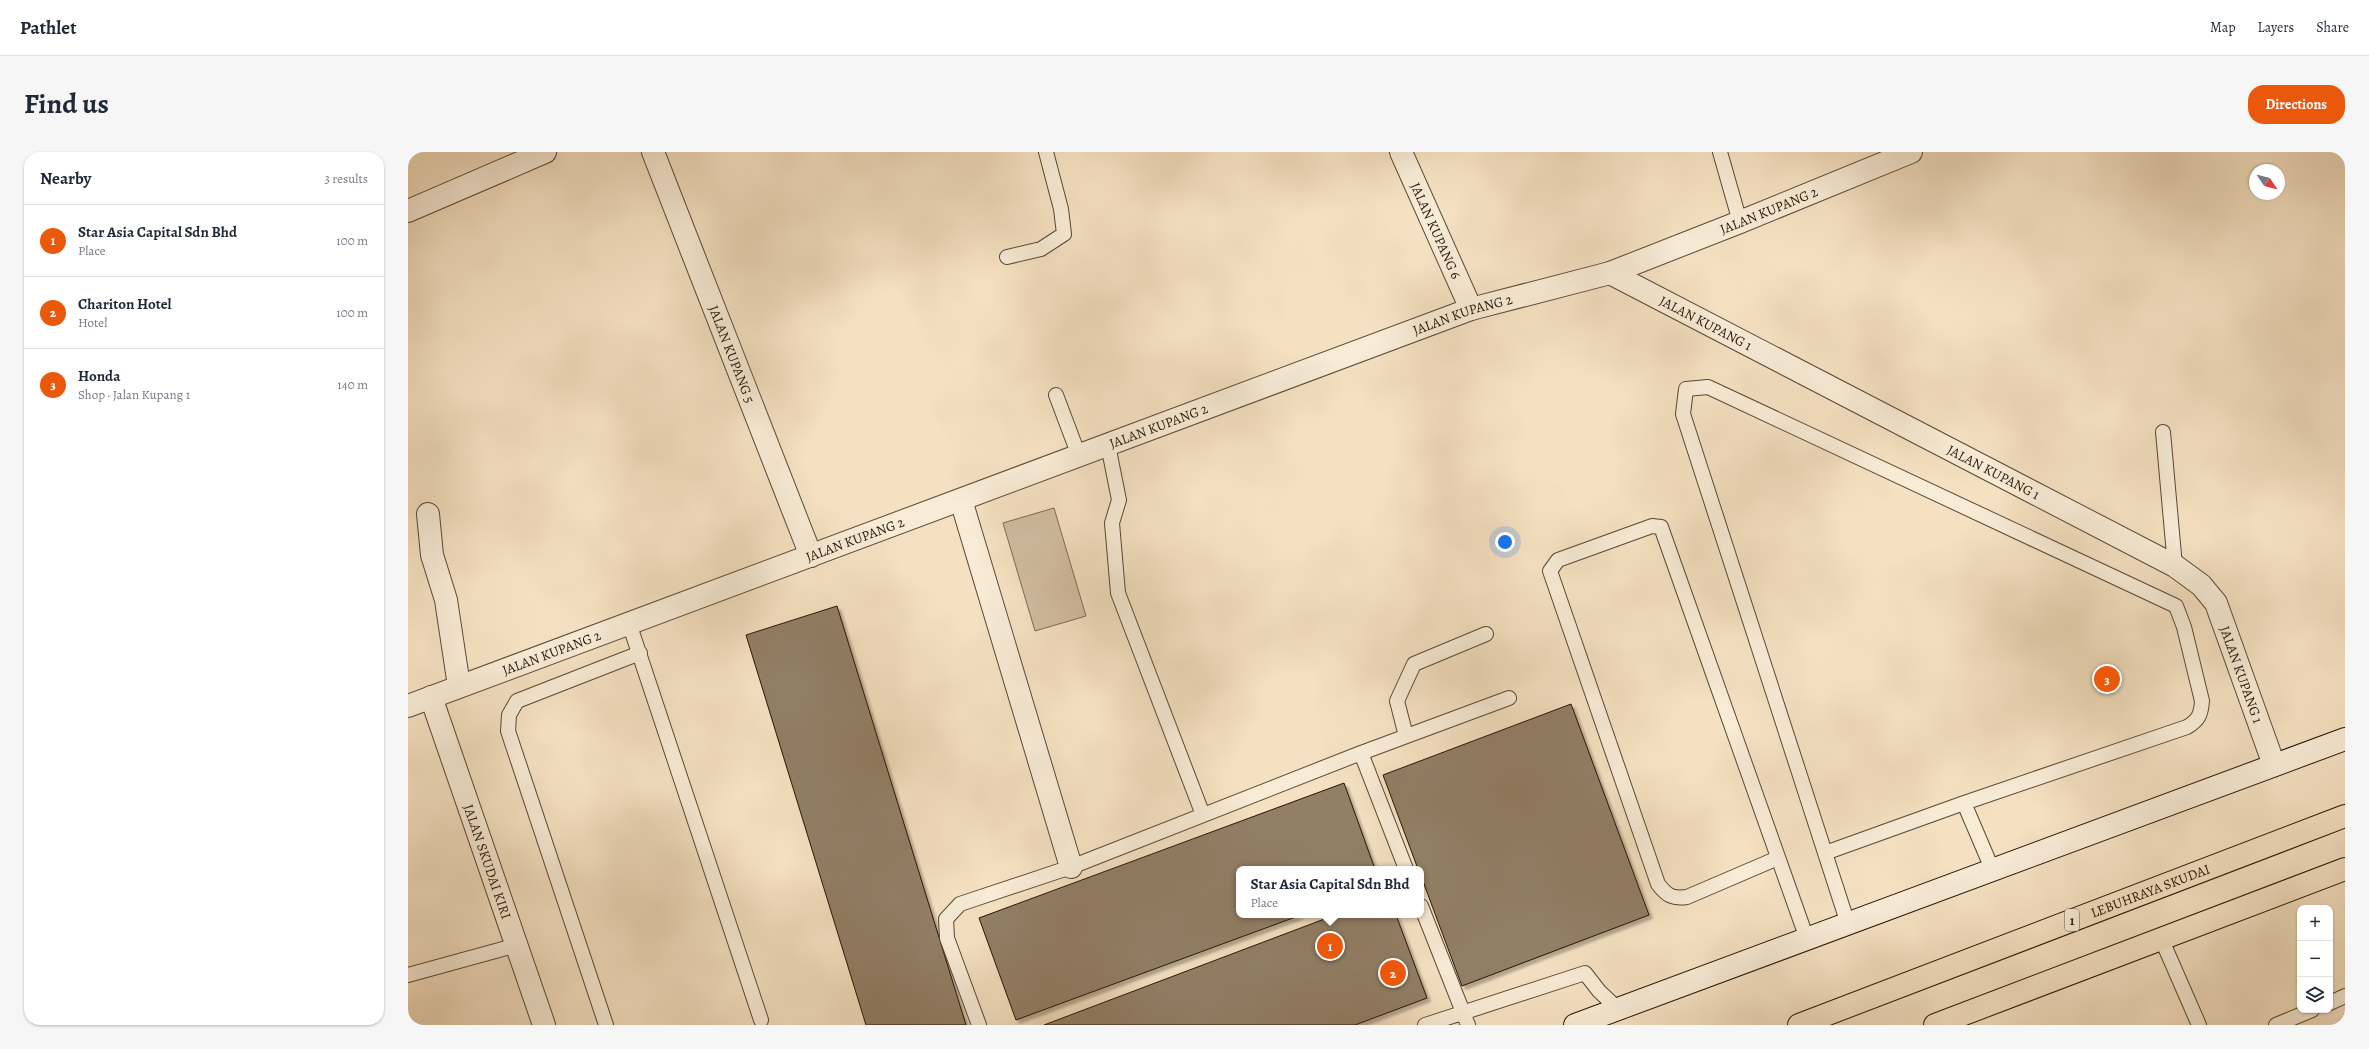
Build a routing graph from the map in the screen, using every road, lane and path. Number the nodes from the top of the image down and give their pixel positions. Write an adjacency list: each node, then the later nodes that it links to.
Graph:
1 (545, 152): 7 (street)
2 (653, 152): 18 (street, JALAN KUPANG 5)
3 (1046, 152): 9 (lane)
4 (1401, 152): 11 (street, JALAN KUPANG 6)
5 (1720, 152): 8 (lane)
6 (1911, 152): 8 (street, JALAN KUPANG 2)
7 (408, 211)
8 (1740, 222): 10 (street, JALAN KUPANG 2)
9 (1007, 257)
10 (1610, 273): 11 (street, JALAN KUPANG 2); 19 (street, JALAN KUPANG 1)
11 (1471, 309): 14 (street, JALAN KUPANG 2)
12 (1056, 395): 15 (lane)
13 (2163, 432): 19 (lane)
14 (1108, 445): 15 (street, JALAN KUPANG 2); 32 (lane)
15 (1078, 456): 16 (street, JALAN KUPANG 2)
16 (961, 500): 18 (street, JALAN KUPANG 2); 37 (street)
17 (428, 514): 23 (street)
18 (811, 556): 20 (street, JALAN KUPANG 2)
19 (2175, 566): 30 (street, JALAN KUPANG 1)
20 (630, 623): 22 (lane); 23 (street, JALAN KUPANG 2)
21 (1486, 634): 27 (lane)
22 (640, 653): 51 (lane); 53 (lane)
23 (459, 686): 24 (street, JALAN KUPANG 2)
24 (431, 697): 26 (street, JALAN KUPANG 2); 44 (street, JALAN SKUDAI KIRI)
25 (1509, 698): 27 (lane)
26 (408, 706)
27 (1406, 736): 29 (lane)
28 (2345, 739): 30 (street)
29 (1361, 754): 32 (lane); 36 (lane)
30 (2274, 765): 39 (street)
31 (1964, 803): 34 (lane); 34 (lane); 39 (lane)
32 (1203, 815): 37 (lane)
33 (2345, 816): 58 (highway, LEBUHRAYA SKUDAI / 1)
34 (1825, 852): 41 (lane)
35 (1778, 858): 35 (lane); 43 (lane)
36 (1405, 866)
37 (1071, 867): 54 (lane)
38 (2345, 869): 42 (highway)
39 (1993, 871): 41 (street)
40 (1424, 914): 49 (lane)
41 (1848, 924): 43 (street)
42 (2161, 938): 59 (highway); 60 (lane)
43 (1807, 940): 48 (street)
44 (517, 945): 45 (lane); 52 (street, JALAN SKUDAI KIRI)
45 (408, 976)
46 (2345, 996): 47 (lane)
47 (2333, 1002)
48 (1618, 1009): 49 (lane); 57 (street)
49 (1462, 1012): 55 (lane); 56 (lane)
50 (2305, 1013): 61 (lane)
51 (760, 1020)
52 (544, 1025)
53 (606, 1025)
54 (979, 1025)
55 (1425, 1025)
56 (1468, 1025)
57 (1575, 1025)
58 (1799, 1025)
59 (1935, 1025)
60 (2199, 1025)
61 (2276, 1025)

